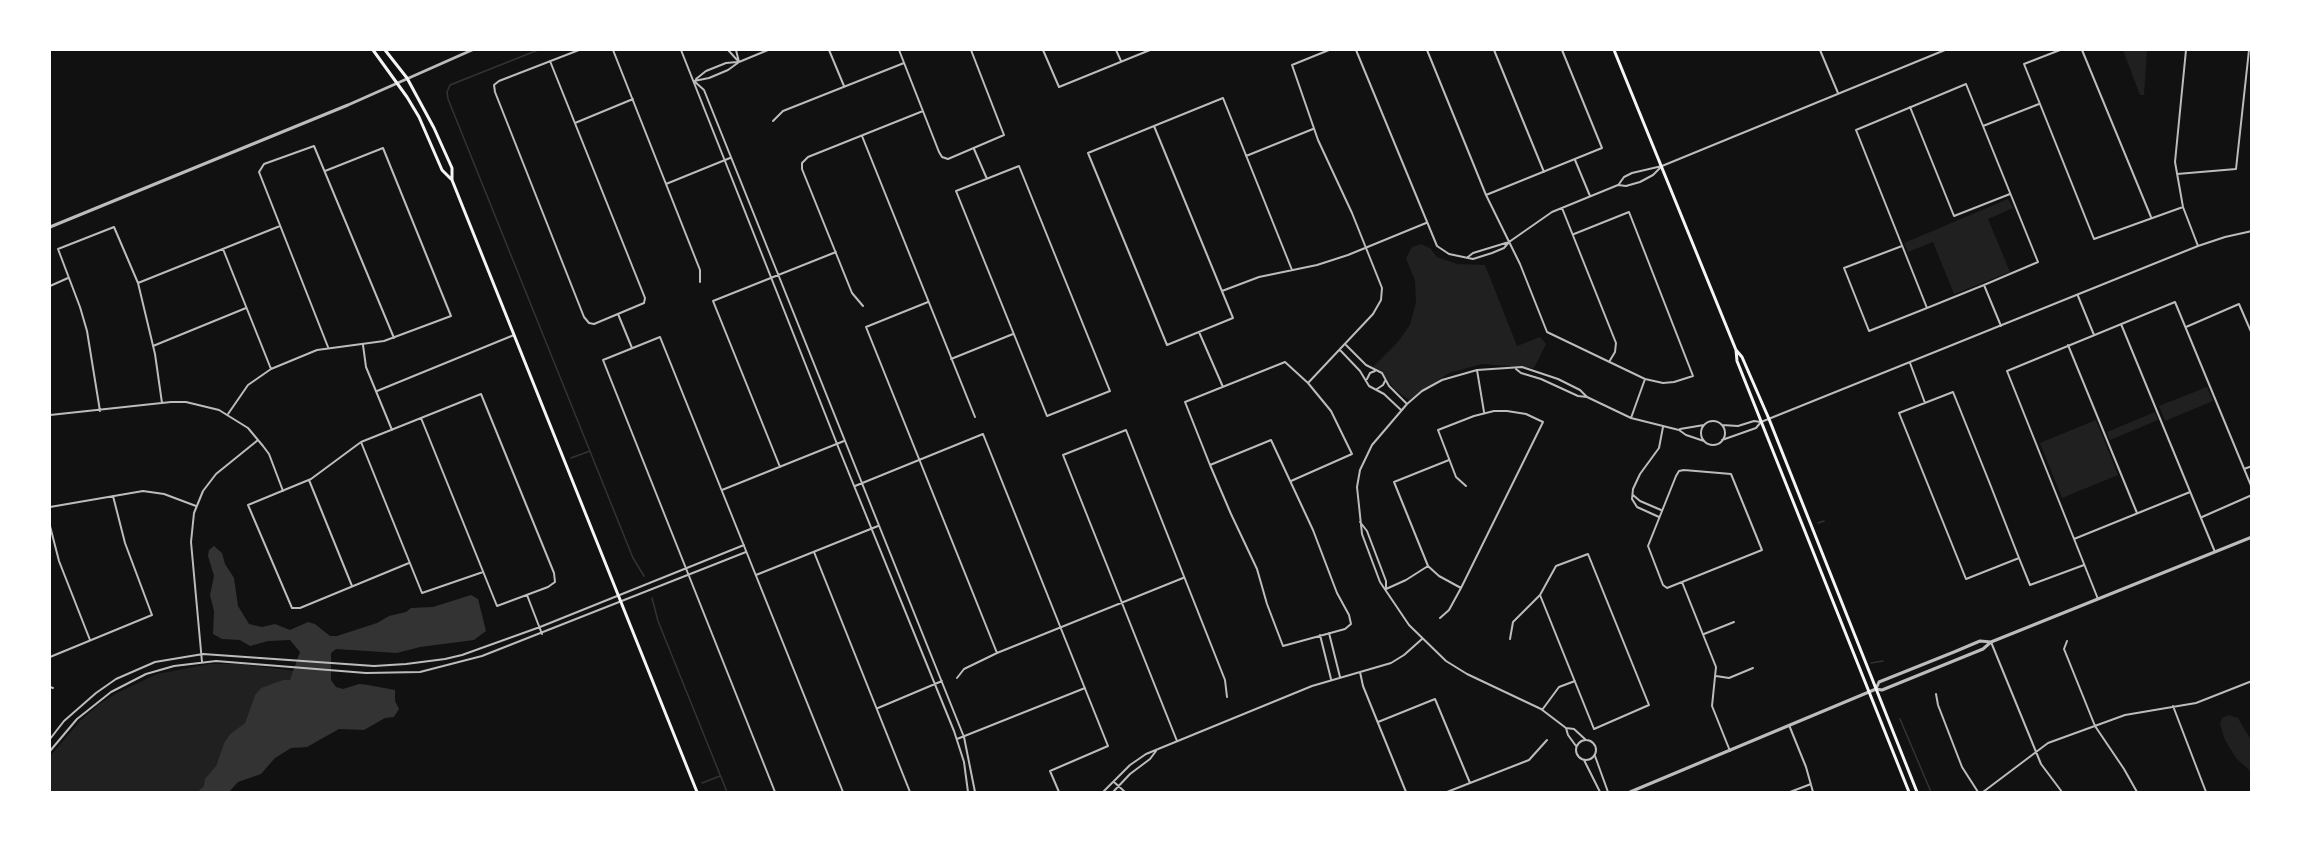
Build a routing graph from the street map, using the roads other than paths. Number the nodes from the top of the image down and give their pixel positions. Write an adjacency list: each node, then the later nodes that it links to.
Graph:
1 (373, 50): 34 (main road)
2 (385, 50): 32 (main road)
3 (472, 50): 32 (street)
4 (579, 50): 28 (street)
5 (613, 50): 37 (street)
6 (681, 50): 33 (street)
7 (728, 50): 30 (street)
8 (736, 50): 30 (street)
9 (768, 50): 30 (street)
10 (829, 50): 35 (street)
11 (899, 50): 31 (street)
12 (971, 50): 47 (street)
13 (1043, 50): 29 (street)
14 (1116, 50): 29 (street)
15 (1150, 50): 29 (street)
16 (1329, 50): 45 (street)
17 (1356, 50): 66 (street)
18 (1427, 50): 61 (street)
19 (1494, 50): 54 (street)
20 (1562, 50): 50 (street)
21 (1614, 50): 52 (main road)
22 (1820, 50): 36 (street)
23 (1945, 50): 36 (street)
24 (2061, 50): 38 (street)
25 (2082, 50): 65 (street)
26 (2186, 50): 55 (street)
27 (2249, 50): 55 (street)
28 (550, 61): 42 (street); 94 (street)
29 (1121, 61)
30 (739, 62): 33 (street); 33 (street)
31 (904, 63): 35 (street); 40 (street)
32 (407, 78): 34 (street); 57 (main road)
33 (694, 81): 49 (street); 51 (street)
34 (398, 82): 57 (main road); 68 (street)
35 (844, 87): 41 (street)
36 (1838, 93): 52 (street)
37 (633, 99): 42 (street); 58 (street)
38 (2039, 104): 44 (street); 65 (street)
39 (1910, 107): 44 (street); 60 (street); 72 (street)
40 (923, 111): 46 (street); 47 (street)
41 (773, 121)
42 (575, 123): 94 (street)
43 (1154, 126): 48 (street); 88 (street); 98 (street)
44 (1983, 126): 60 (street)
45 (1313, 129): 48 (street); 74 (street)
46 (862, 136): 77 (street); 90 (street)
47 (974, 149): 56 (street)
48 (1246, 156): 80 (street)
49 (731, 157): 51 (street); 81 (street)
50 (1575, 159): 54 (street); 62 (street)
51 (724, 160): 58 (street); 83 (street)
52 (1662, 166): 59 (street); 59 (street); 111 (main road)
53 (325, 171): 67 (street); 103 (street); 103 (street)
54 (1544, 172): 61 (street)
55 (2176, 174): 63 (street)
56 (987, 179): 99 (street); 99 (street)
57 (452, 180): 101 (main road)
58 (666, 184): 84 (street)
59 (1618, 185): 62 (street)
60 (2010, 194): 86 (street)
61 (1486, 195): 71 (street)
62 (1590, 196): 64 (street)
63 (2183, 207): 65 (street); 73 (street)
64 (1562, 208): 70 (street); 71 (street)
65 (2151, 217)
66 (1428, 222): 74 (street); 79 (street)
67 (280, 226): 75 (street); 109 (street)
68 (50, 227)
69 (2252, 231): 73 (street)
70 (1574, 234): 113 (street); 119 (street)
71 (1509, 242): 76 (street); 78 (street); 113 (street)
72 (1902, 246): 93 (street); 93 (street)
73 (2198, 246): 89 (street)
74 (1366, 247): 80 (street); 105 (street)
75 (223, 249): 85 (street); 92 (street)
76 (1483, 250): 78 (street); 79 (street)
77 (836, 252): 81 (street); 91 (street)
78 (1485, 255): 79 (street)
79 (1468, 257)
80 (1292, 270): 88 (street)
81 (777, 275): 83 (street); 147 (street)
82 (68, 278): 85 (street); 87 (street); 131 (street)
83 (771, 278): 150 (street); 155 (street)
84 (700, 282)
85 (138, 283): 107 (street)
86 (1984, 285): 93 (street); 96 (street)
87 (50, 286)
88 (1222, 291): 98 (street)
89 (2078, 295): 96 (street); 102 (street)
90 (928, 302): 112 (street); 151 (street)
91 (863, 306)
92 (246, 308): 107 (street); 115 (street)
93 (1927, 308)
94 (618, 314): 108 (street)
95 (2121, 324): 97 (street); 102 (street); 165 (street)
96 (2001, 326): 114 (street)
97 (2186, 327): 100 (street); 156 (street)
98 (1199, 332): 123 (street)
99 (1013, 334): 112 (street)
100 (2252, 334)
101 (514, 335): 125 (street); 199 (main road)
102 (2094, 335): 106 (street)
103 (394, 338): 104 (street)
104 (363, 345): 109 (street); 125 (street)
105 (1345, 345): 110 (street); 117 (street)
106 (2068, 345): 172 (street); 180 (street)
107 (153, 346): 127 (street)
108 (632, 348): 163 (street); 189 (street)
109 (329, 349): 115 (street)
110 (1340, 350): 120 (street); 122 (street)
111 (1736, 350): 138 (main road); 139 (main road)
112 (951, 359): 135 (street)
113 (1609, 362): 119 (street)
114 (1910, 362): 128 (street); 138 (street)
115 (271, 369): 134 (street)
116 (1516, 369): 118 (street); 126 (street); 126 (street)
117 (1375, 370): 120 (street); 121 (street)
118 (1477, 370): 129 (street); 132 (street)
119 (1645, 380): 137 (street)
120 (1367, 381): 124 (street)
121 (1385, 381): 124 (street); 129 (street)
122 (1308, 383): 123 (street); 158 (street)
123 (1222, 387): 153 (street)
124 (1376, 389): 130 (street)
125 (377, 391): 143 (street)
126 (1587, 397): 137 (street)
127 (162, 403): 131 (street); 134 (street)
128 (1925, 403): 185 (street); 185 (street)
129 (1406, 405): 130 (street)
130 (1401, 410): 175 (street)
131 (100, 411): 133 (street)
132 (1484, 413): 152 (street); 197 (street)
133 (50, 414)
134 (228, 414): 145 (street)
135 (975, 417)
136 (421, 418): 143 (street); 190 (street); 198 (street)
137 (1631, 418): 142 (street)
138 (1769, 419): 139 (street); 234 (main road)
139 (1761, 422): 141 (street); 146 (street); 235 (main road)
140 (1704, 425): 141 (street); 144 (street); 148 (street)
141 (1722, 425): 146 (street)
142 (1663, 427): 144 (street); 166 (street)
143 (392, 430): 149 (street)
144 (1679, 430): 148 (street)
145 (258, 440): 164 (street); 169 (street)
146 (1722, 440): 148 (street)
147 (844, 441): 150 (street); 159 (street)
148 (1704, 441)
149 (361, 442): 157 (street); 186 (street)
150 (837, 444): 155 (street); 160 (street)
151 (920, 460): 159 (street); 207 (street); 217 (street)
152 (1449, 460): 161 (street); 188 (street)
153 (1210, 465): 158 (street); 211 (street)
154 (2252, 466): 156 (street)
155 (780, 467): 163 (street)
156 (2244, 470): 162 (street)
157 (309, 480): 164 (street); 195 (street)
158 (1291, 481): 208 (street)
159 (861, 484): 160 (street); 177 (street)
160 (855, 486): 178 (street)
161 (1467, 486)
162 (2252, 488)
163 (722, 490): 181 (street)
164 (283, 491): 195 (street)
165 (2190, 492): 172 (street); 173 (street)
166 (1632, 495): 171 (street); 174 (street)
167 (2252, 495): 173 (street)
168 (113, 496): 169 (street); 170 (street); 214 (street)
169 (196, 506): 218 (street)
170 (50, 507)
171 (1662, 510): 174 (street); 194 (street)
172 (2138, 513): 180 (street)
173 (2201, 517): 184 (street)
174 (1659, 518): 194 (street)
175 (1360, 522): 196 (street); 196 (street)
176 (50, 526): 214 (street)
177 (878, 526): 178 (street); 229 (street)
178 (872, 529): 183 (street); 232 (street)
179 (2252, 537): 184 (street)
180 (2074, 539): 187 (street)
181 (744, 545): 182 (street); 189 (street)
182 (747, 552): 191 (street); 192 (street)
183 (814, 552): 192 (street); 239 (street)
184 (2215, 552): 201 (street)
185 (2019, 558): 187 (street)
186 (409, 563): 190 (street); 195 (street)
187 (2084, 565): 201 (street)
188 (1428, 566): 196 (street); 197 (street)
189 (686, 569): 191 (street); 199 (street)
190 (483, 572): 198 (street)
191 (689, 575): 202 (street); 264 (street)
192 (756, 575): 265 (street)
193 (1183, 578): 203 (street); 203 (street); 237 (street)
194 (1683, 582): 210 (street)
195 (352, 586)
196 (1386, 588): 212 (street)
197 (1461, 588): 204 (street)
198 (527, 595): 206 (street)
199 (618, 595): 202 (main road); 206 (street)
200 (1540, 595): 213 (street); 230 (street); 230 (street)
201 (2098, 599): 216 (street)
202 (621, 602): 209 (street); 263 (main road)
203 (1121, 602): 207 (street); 250 (street)
204 (1440, 618)
205 (1734, 622): 210 (street)
206 (540, 627): 209 (street); 218 (street)
207 (1060, 627): 217 (street); 233 (street)
208 (1329, 633): 211 (street); 219 (street)
209 (542, 634): 222 (street)
210 (1703, 634): 225 (street)
211 (1320, 635): 221 (street)
212 (1422, 639): 224 (street); 240 (street)
213 (1510, 639)
214 (90, 640): 220 (street)
215 (2067, 641): 243 (street)
216 (1990, 642): 234 (street); 234 (street); 256 (street)
217 (997, 653): 227 (street)
218 (201, 654): 222 (street); 246 (street)
219 (1334, 656): 221 (street); 226 (street)
220 (50, 657)
221 (1326, 658): 228 (street)
222 (202, 662): 251 (street)
223 (1753, 668): 225 (street)
224 (1360, 672): 226 (street); 241 (street)
225 (1716, 676): 255 (street)
226 (1340, 677): 228 (street)
227 (957, 678)
228 (1331, 679): 250 (street)
229 (942, 681): 232 (street); 245 (street)
230 (1575, 681): 240 (street)
231 (2252, 681): 238 (street)
232 (936, 684): 239 (street); 247 (street)
233 (1085, 688): 245 (street); 269 (street)
234 (1876, 689): 235 (street); 281 (main road)
235 (1868, 692): 242 (street); 280 (main road)
236 (1936, 694): 282 (street)
237 (1227, 697)
238 (2173, 706): 243 (street); 286 (street)
239 (877, 708): 266 (street)
240 (1542, 710): 244 (street)
241 (1378, 722): 260 (street); 273 (street)
242 (1789, 725): 255 (street); 261 (street)
243 (2095, 726): 256 (street); 285 (street)
244 (1566, 728): 249 (street); 252 (street)
245 (964, 737): 247 (street); 268 (street)
246 (50, 739)
247 (957, 739): 267 (street)
248 (1547, 740): 260 (street)
249 (1586, 740): 252 (street); 257 (street)
250 (1177, 741): 254 (street)
251 (51, 746): 253 (street)
252 (1576, 747): 258 (street)
253 (50, 751)
254 (1156, 751): 259 (street); 262 (street)
255 (1730, 751): 277 (street)
256 (2035, 751): 283 (street); 284 (street)
257 (1595, 754): 258 (street); 276 (street)
258 (1584, 760): 275 (street)
259 (1113, 782): 262 (street); 270 (street)
260 (1470, 783): 274 (street)
261 (1811, 784): 278 (street); 279 (street)
262 (1119, 786): 271 (street); 272 (street)
263 (697, 792)
264 (775, 792)
265 (843, 792)
266 (910, 792)
267 (968, 792)
268 (975, 792)
269 (1059, 792)
270 (1103, 792)
271 (1113, 792)
272 (1125, 792)
273 (1407, 792)
274 (1447, 792)
275 (1600, 792)
276 (1608, 792)
277 (1630, 792)
278 (1790, 792)
279 (1813, 792)
280 (1909, 792)
281 (1917, 792)
282 (1978, 792)
283 (1983, 792)
284 (2062, 792)
285 (2137, 792)
286 (2206, 792)

